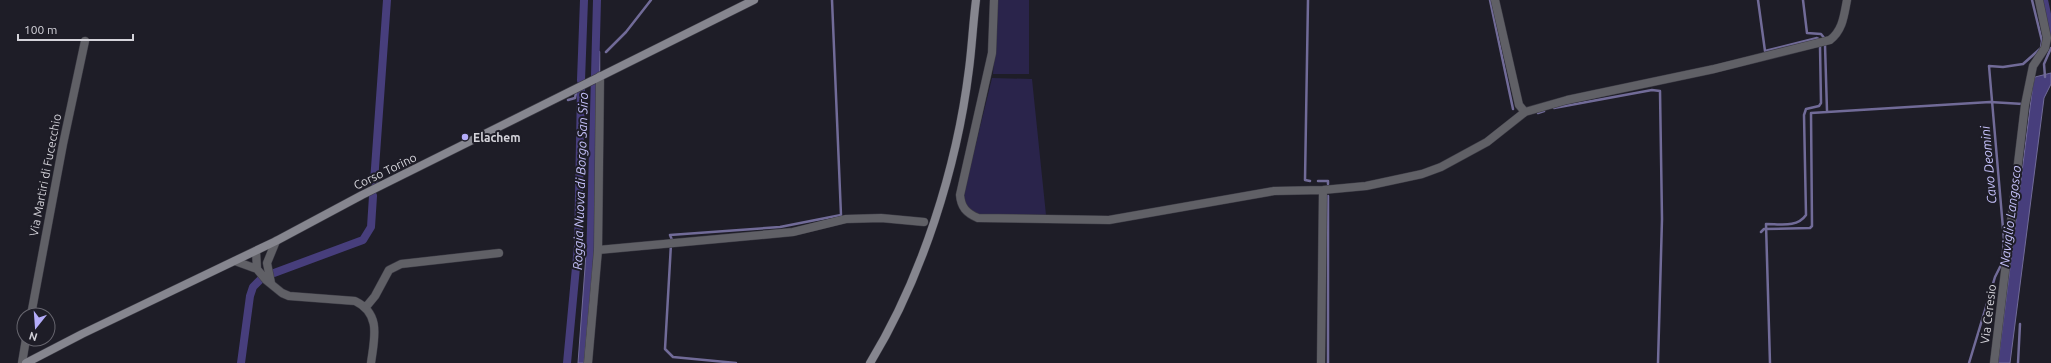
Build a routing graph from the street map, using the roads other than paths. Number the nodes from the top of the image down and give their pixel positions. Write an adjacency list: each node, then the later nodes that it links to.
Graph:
1 (754, 0): 8 (main road, Corso Torino)
2 (976, 0): 27 (main road)
3 (994, 0): 10 (street)
4 (1495, 0): 9 (street)
5 (1847, 0): 9 (street)
6 (2039, 0): 29 (street, Via Ceresio)
7 (85, 41): 20 (street, Via Martiri di Fucecchio)
8 (599, 77): 12 (main road, Corso Torino); 13 (street)
9 (1525, 112): 10 (street)
10 (1324, 190): 28 (street)
11 (924, 222): 13 (street)
12 (276, 241): 14 (main road, Corso Torino); 17 (street)
13 (598, 250): 26 (street)
14 (256, 251): 16 (main road, Corso Torino); 17 (street); 18 (street)
15 (499, 253): 21 (street)
16 (235, 261): 18 (street); 24 (main road, Corso Torino)
17 (267, 263): 19 (street)
18 (257, 269): 19 (street)
19 (271, 283): 21 (street)
20 (32, 307)
21 (366, 307): 25 (street)
22 (25, 347): 23 (street)
23 (22, 363)
24 (26, 363)
25 (371, 363)
26 (588, 363)
27 (870, 363)
28 (1321, 363)
29 (1994, 363)

